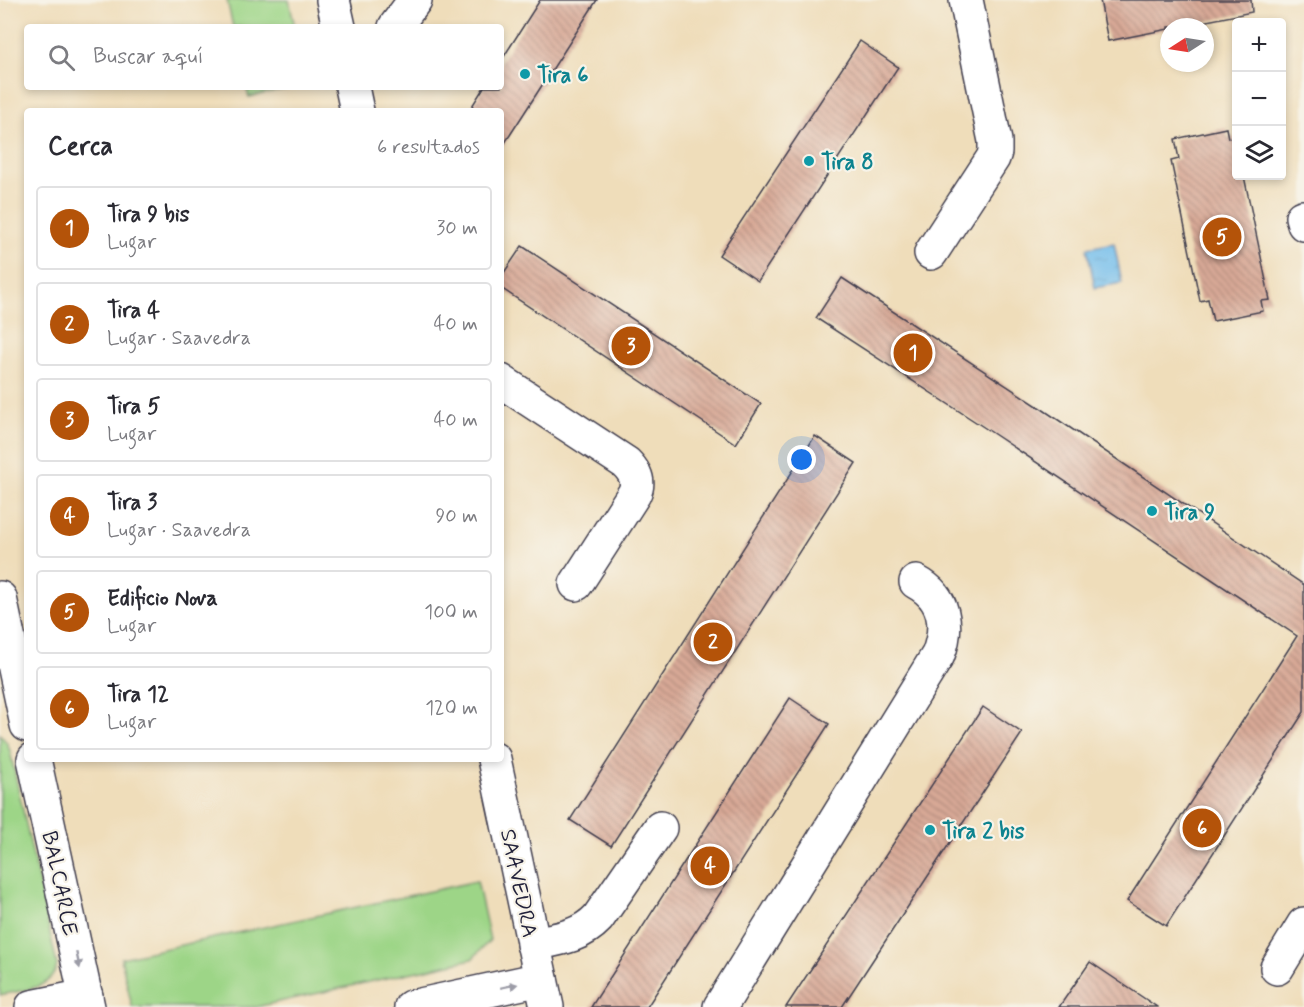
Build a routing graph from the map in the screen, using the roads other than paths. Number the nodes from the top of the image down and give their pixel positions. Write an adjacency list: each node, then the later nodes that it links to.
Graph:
1 (333, 0): 4 (street)
2 (415, 0): 5 (street)
3 (966, 0): 8 (street)
4 (338, 24)
5 (397, 24)
6 (353, 90): 7 (street)
7 (356, 108)
8 (931, 253)
9 (504, 383): 11 (street)
10 (916, 582): 24 (street)
11 (576, 584)
12 (11, 611): 13 (street)
13 (16, 707)
14 (35, 762): 21 (street, BALCARCE, one-way to 21)
15 (495, 762): 18 (street, SAAVEDRA)
16 (660, 828): 18 (street)
17 (1304, 924): 19 (street)
18 (533, 944): 20 (street, SAAVEDRA)
19 (1277, 968)
20 (544, 993): 23 (street, one-way to 20)
21 (87, 1001): 22 (street)
22 (32, 1007)
23 (411, 1007)
24 (720, 1007)

